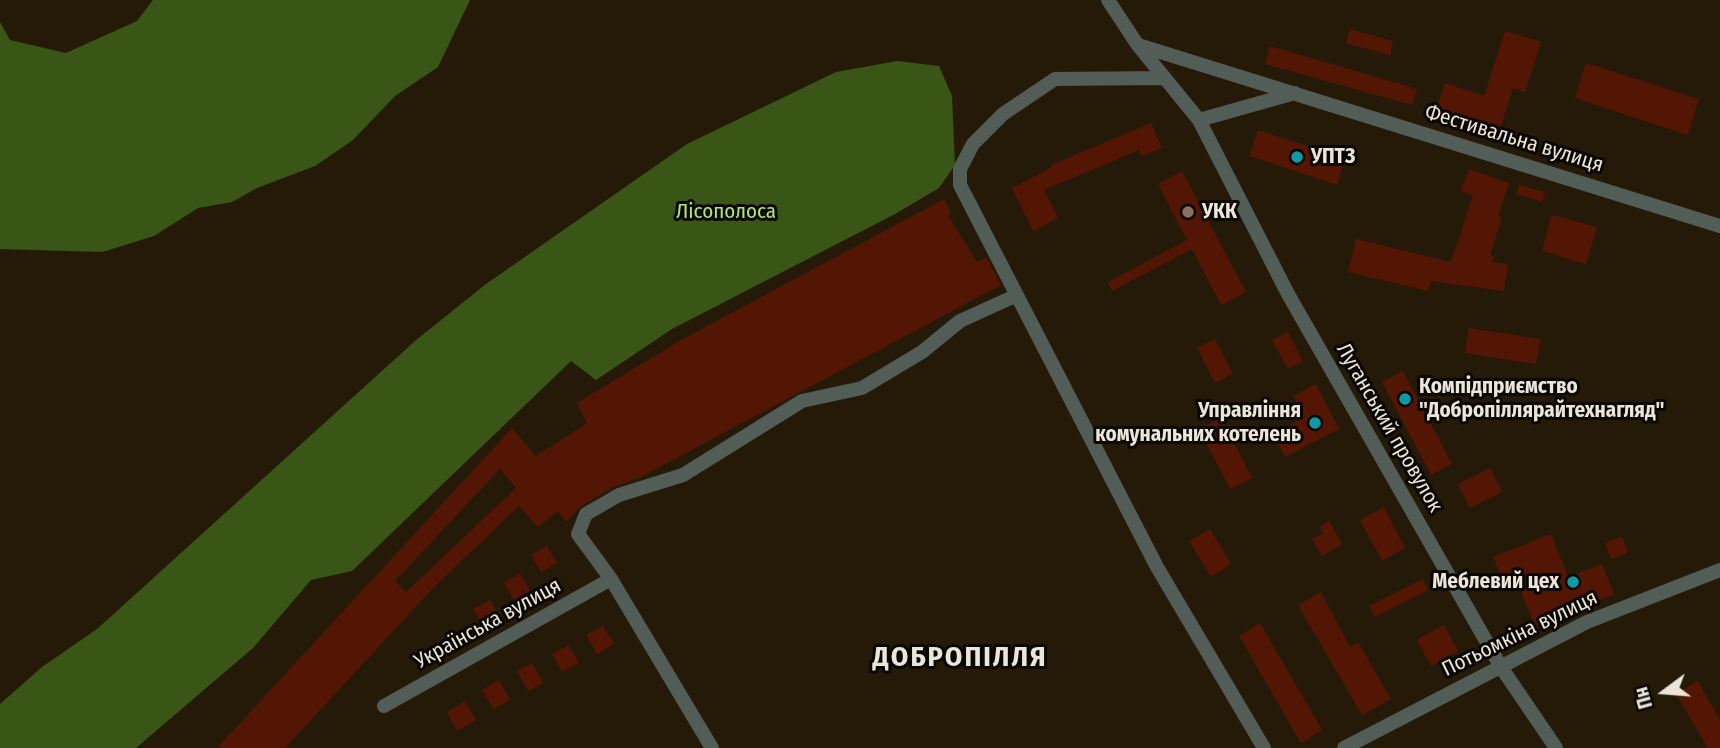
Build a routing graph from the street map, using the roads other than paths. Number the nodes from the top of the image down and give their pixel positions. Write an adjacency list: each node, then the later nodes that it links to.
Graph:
1 (1108, 0): 2 (street)
2 (1137, 44): 3 (street); 4 (street, Фестивальна вулиця)
3 (1164, 78): 5 (street); 7 (street)
4 (1294, 93): 5 (street); 6 (street, Фестивальна вулиця)
5 (1199, 120): 10 (street, Луганський провулок)
6 (1720, 226)
7 (1015, 296): 9 (street); 13 (street)
8 (1720, 570): 10 (street, Потьомкіна вулиця)
9 (611, 579): 11 (street, Українська вулиця); 12 (street)
10 (1501, 667): 14 (street, Потьомкіна вулиця); 15 (street, Луганський провулок)
11 (384, 706)
12 (712, 748)
13 (1264, 748)
14 (1345, 748)
15 (1556, 748)

